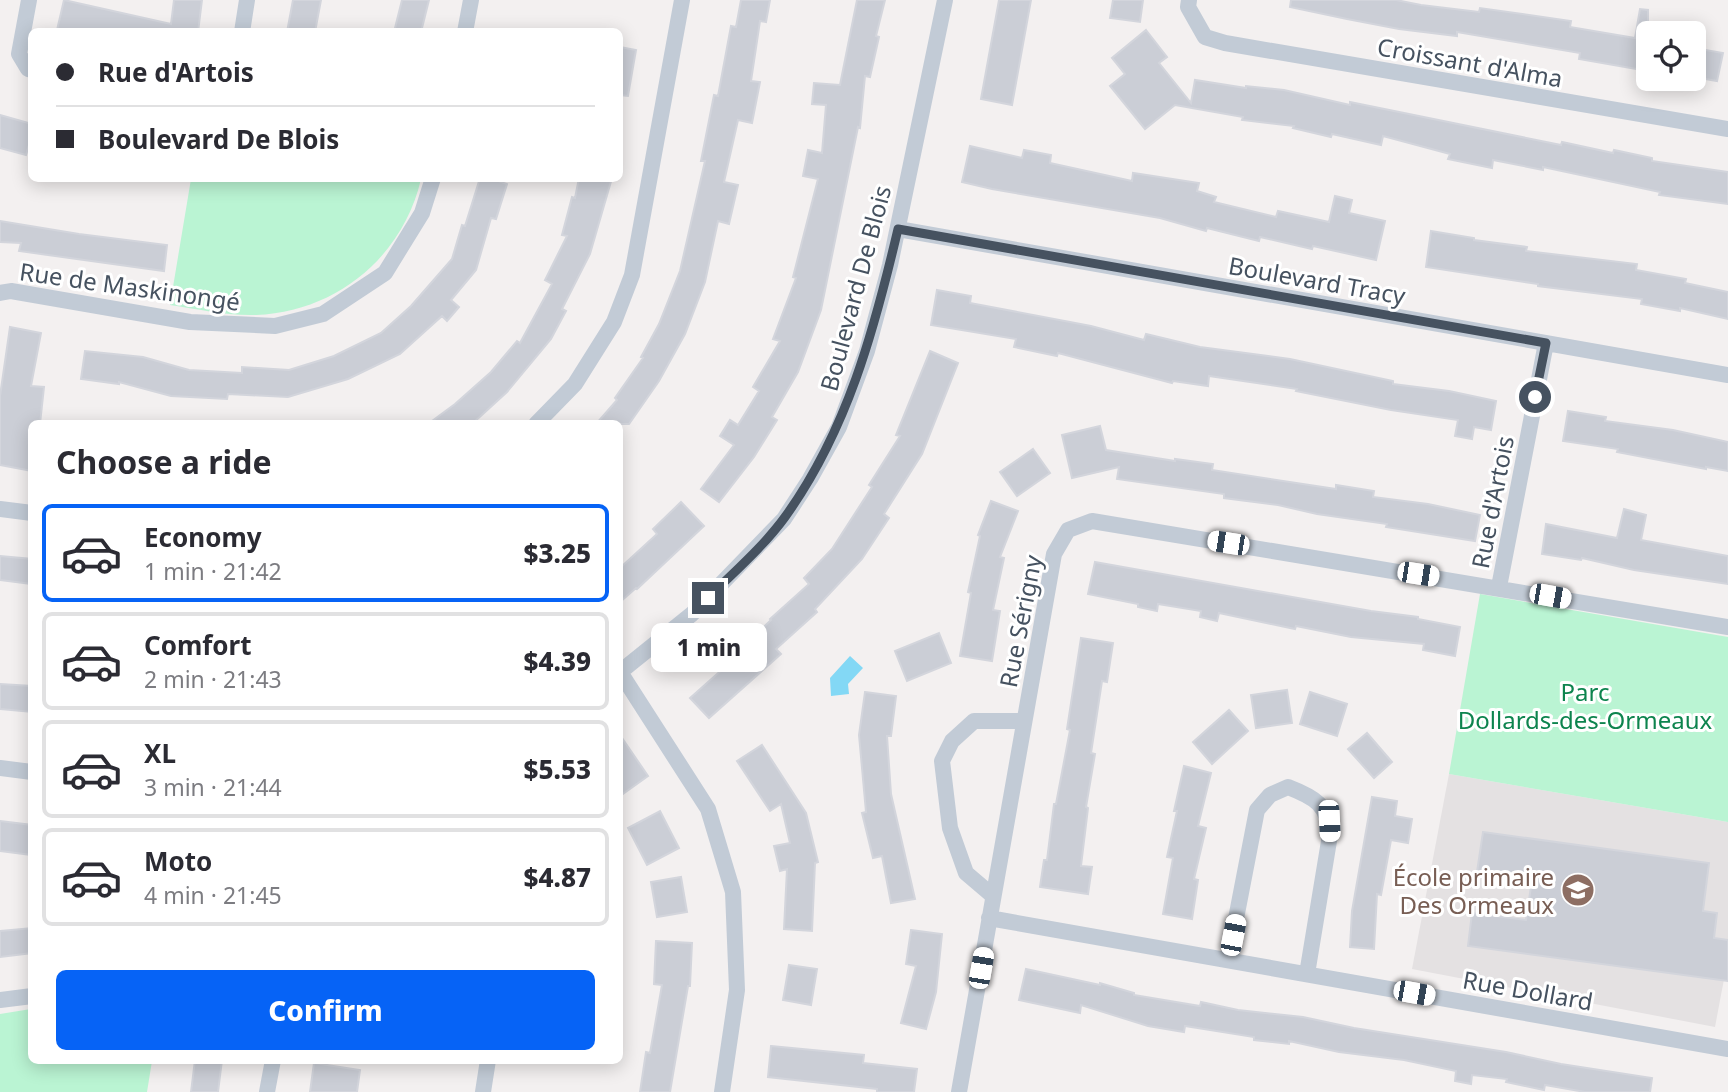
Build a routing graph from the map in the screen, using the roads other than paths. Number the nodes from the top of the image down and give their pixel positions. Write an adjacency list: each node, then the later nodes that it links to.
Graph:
1 (29, 0): 9 (street)
2 (247, 0): 7 (street)
3 (471, 0): 8 (street)
4 (682, 0): 16 (street)
5 (945, 0): 12 (street, Boulevard De Blois)
6 (1189, 0): 10 (street, Croissant d'Alma)
7 (243, 28)
8 (466, 28)
9 (28, 69)
10 (1728, 129)
11 (432, 182): 13 (street, Rue de Maskinongé)
12 (898, 229): 14 (street, Boulevard Tracy); 21 (street, Boulevard De Blois)
13 (0, 293)
14 (1546, 343): 15 (street, Boulevard Tracy); 19 (street, Rue d'Artois)
15 (1728, 375)
16 (540, 420)
17 (0, 509): 18 (street)
18 (28, 512)
19 (1499, 587): 20 (street, Rue Sérigny); 23 (street, Rue Sérigny)
20 (1728, 627)
21 (623, 670)
22 (623, 677): 37 (street)
23 (1024, 721): 26 (street, Rue Sérigny); 26 (street, Rue Sérigny)
24 (0, 768): 25 (street)
25 (28, 772)
26 (993, 895): 27 (street, Rue Sérigny)
27 (989, 918): 28 (street, Rue Dollard); 38 (street, Rue Sérigny)
28 (1228, 960): 29 (street, Rue Dollard); 29 (street)
29 (1307, 974): 32 (street, Rue Dollard)
30 (28, 996): 31 (street)
31 (0, 1000)
32 (1728, 1049)
33 (272, 1064): 35 (street)
34 (487, 1064): 36 (street)
35 (267, 1092)
36 (483, 1092)
37 (722, 1092)
38 (959, 1092)

